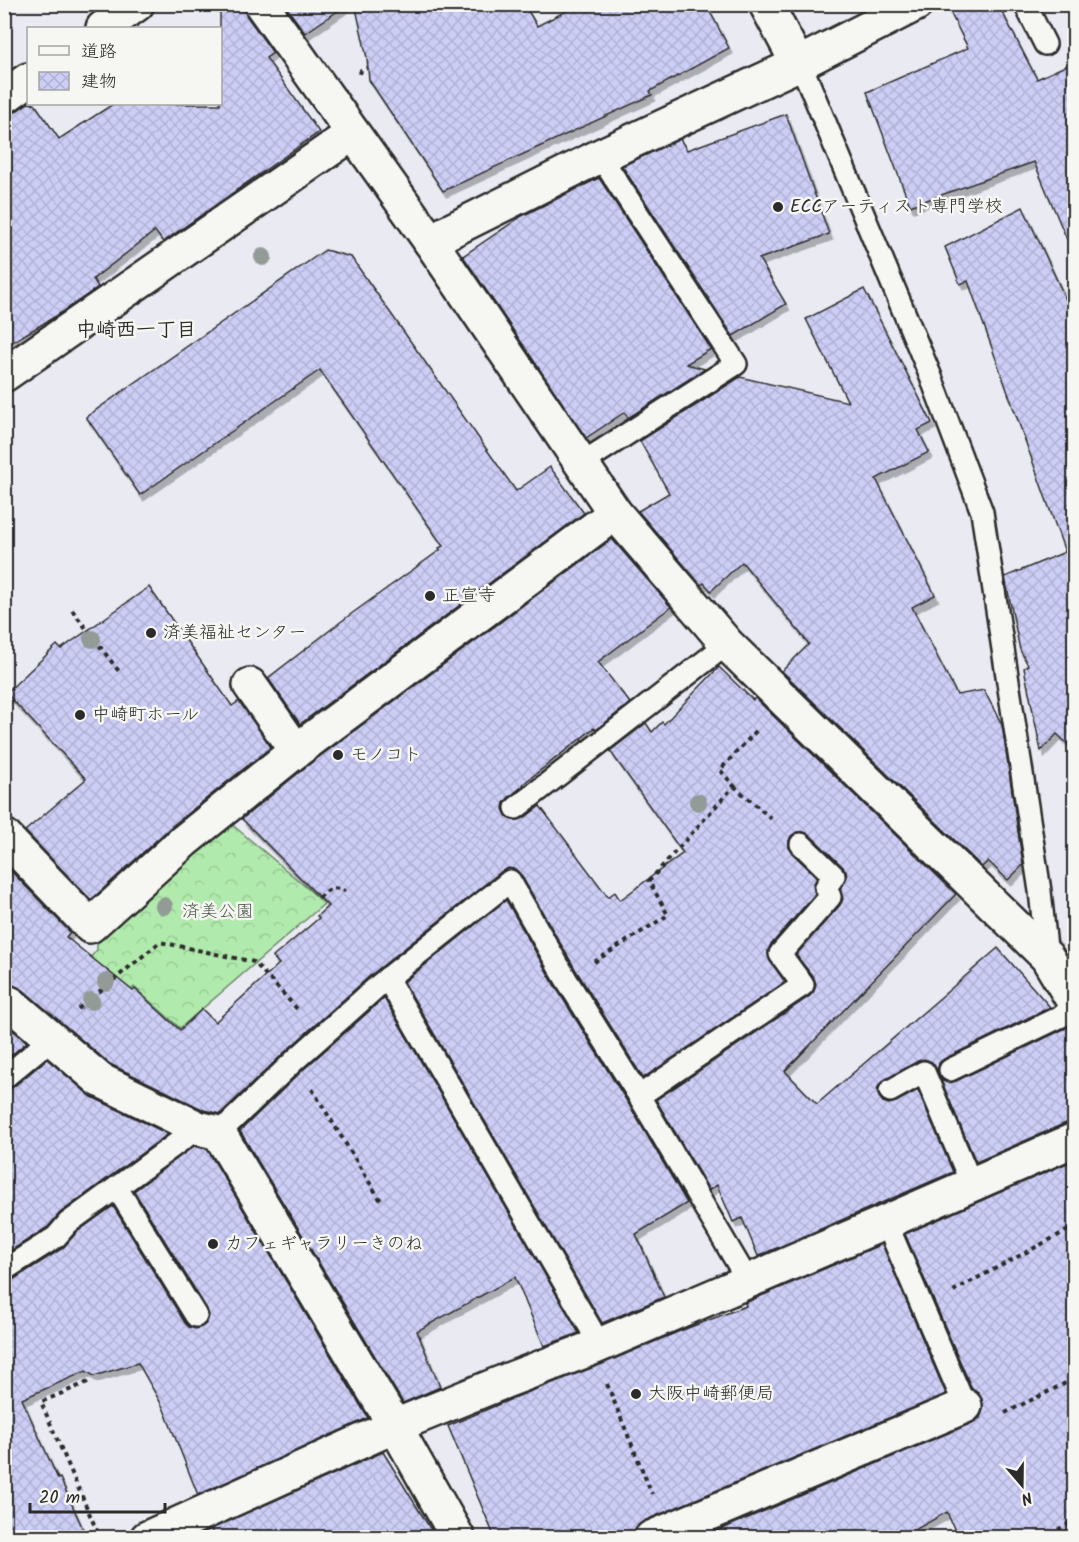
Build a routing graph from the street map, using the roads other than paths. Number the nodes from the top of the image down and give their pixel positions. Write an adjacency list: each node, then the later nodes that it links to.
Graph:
1 (137, 4): 6 (street)
2 (261, 4): 11 (street)
3 (766, 4): 8 (street)
4 (916, 4): 8 (street)
5 (1025, 4): 7 (lane)
6 (104, 27)
7 (1045, 44)
8 (798, 64): 12 (street); 23 (lane)
9 (27, 81): 10 (street)
10 (4, 97)
11 (352, 134): 13 (street); 14 (street)
12 (600, 156): 13 (street); 15 (lane)
13 (430, 241): 15 (street)
14 (4, 375)
15 (582, 463): 16 (street)
16 (615, 513): 17 (street); 19 (street)
17 (727, 644): 20 (lane); 23 (street)
18 (250, 685): 19 (street)
19 (296, 751): 21 (street)
20 (516, 808)
21 (4, 836)
22 (801, 844): 32 (lane)
23 (1047, 957): 26 (street)
24 (387, 978): 32 (lane); 33 (lane); 41 (lane)
25 (4, 1001): 28 (street)
26 (1074, 1002)
27 (1074, 1010): 29 (lane)
28 (52, 1038): 30 (lane); 33 (street)
29 (950, 1070)
30 (4, 1078)
31 (890, 1091): 35 (lane)
32 (639, 1096): 39 (lane)
33 (209, 1131): 36 (lane); 43 (street)
34 (1074, 1140): 35 (street)
35 (972, 1185): 37 (street)
36 (117, 1188): 38 (lane); 40 (lane)
37 (886, 1222): 39 (street); 42 (lane)
38 (4, 1270)
39 (747, 1281): 41 (street)
40 (195, 1317)
41 (595, 1347): 43 (street)
42 (965, 1406): 44 (street)
43 (395, 1426): 45 (street); 46 (street)
44 (659, 1534)
45 (147, 1538)
46 (458, 1538)

